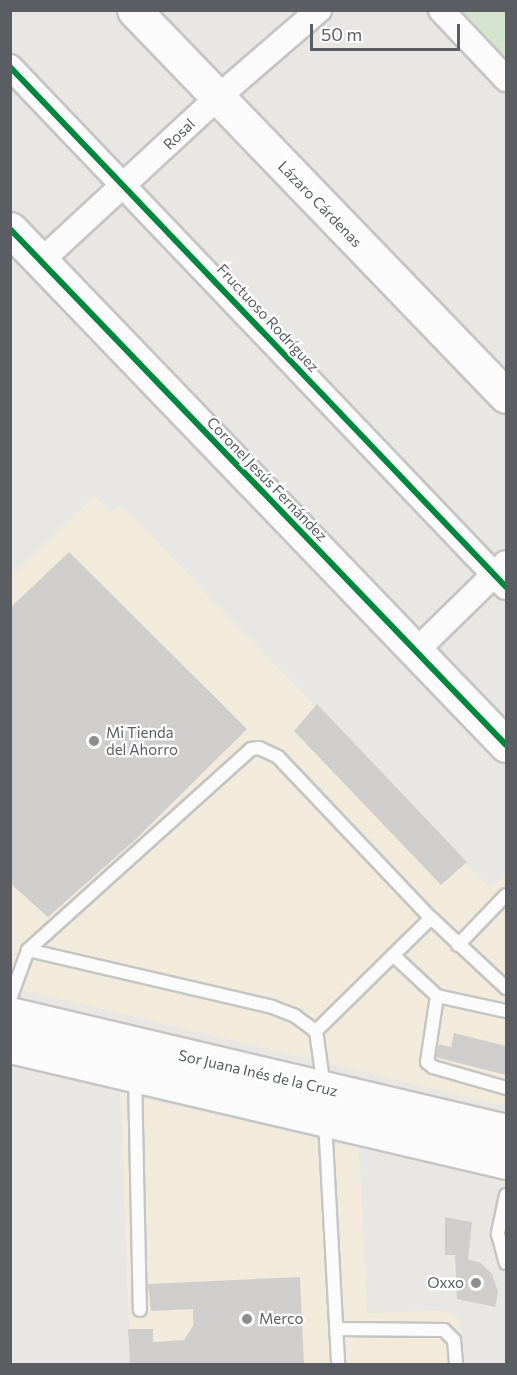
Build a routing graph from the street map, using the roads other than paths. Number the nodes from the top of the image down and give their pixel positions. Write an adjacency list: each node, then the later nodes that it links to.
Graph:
1 (134, 10): 6 (street, Lázaro Cárdenas)
2 (319, 10): 6 (street, Rosal)
3 (441, 10): 5 (street)
4 (10, 67): 7 (street, Fructuoso Rodríguez)
5 (507, 79)
6 (217, 98): 7 (street, Rosal); 10 (street, Lázaro Cárdenas)
7 (126, 186): 9 (street, Rosal); 11 (street, Fructuoso Rodríguez)
8 (10, 229): 9 (street, Coronel Jesús Fernández)
9 (41, 261): 12 (street, Coronel Jesús Fernández)
10 (507, 396)
11 (502, 575): 12 (street)
12 (416, 652): 13 (street, Coronel Jesús Fernández)
13 (507, 745)
14 (507, 895): 16 (lane)
15 (431, 918): 16 (lane); 17 (lane); 18 (lane)
16 (458, 945): 19 (lane)
17 (28, 950): 21 (lane); 24 (lane)
18 (393, 955): 20 (lane); 24 (lane)
19 (507, 988)
20 (437, 996): 22 (lane); 27 (lane)
21 (10, 999)
22 (507, 1011)
23 (10, 1014): 26 (street, Sor Juana Inés de la Cruz)
24 (316, 1031): 28 (lane)
25 (10, 1046): 26 (street, Sor Juana Inés de la Cruz)
26 (138, 1060): 28 (street, Sor Juana Inés de la Cruz); 33 (lane)
27 (507, 1088)
28 (324, 1104): 29 (street, Sor Juana Inés de la Cruz); 30 (street, Sor Juana Inés de la Cruz); 34 (lane)
29 (507, 1131)
30 (507, 1162)
31 (507, 1195): 32 (lane)
32 (507, 1263)
33 (140, 1310)
34 (336, 1329): 35 (lane); 36 (lane)
35 (338, 1365)
36 (456, 1365)

